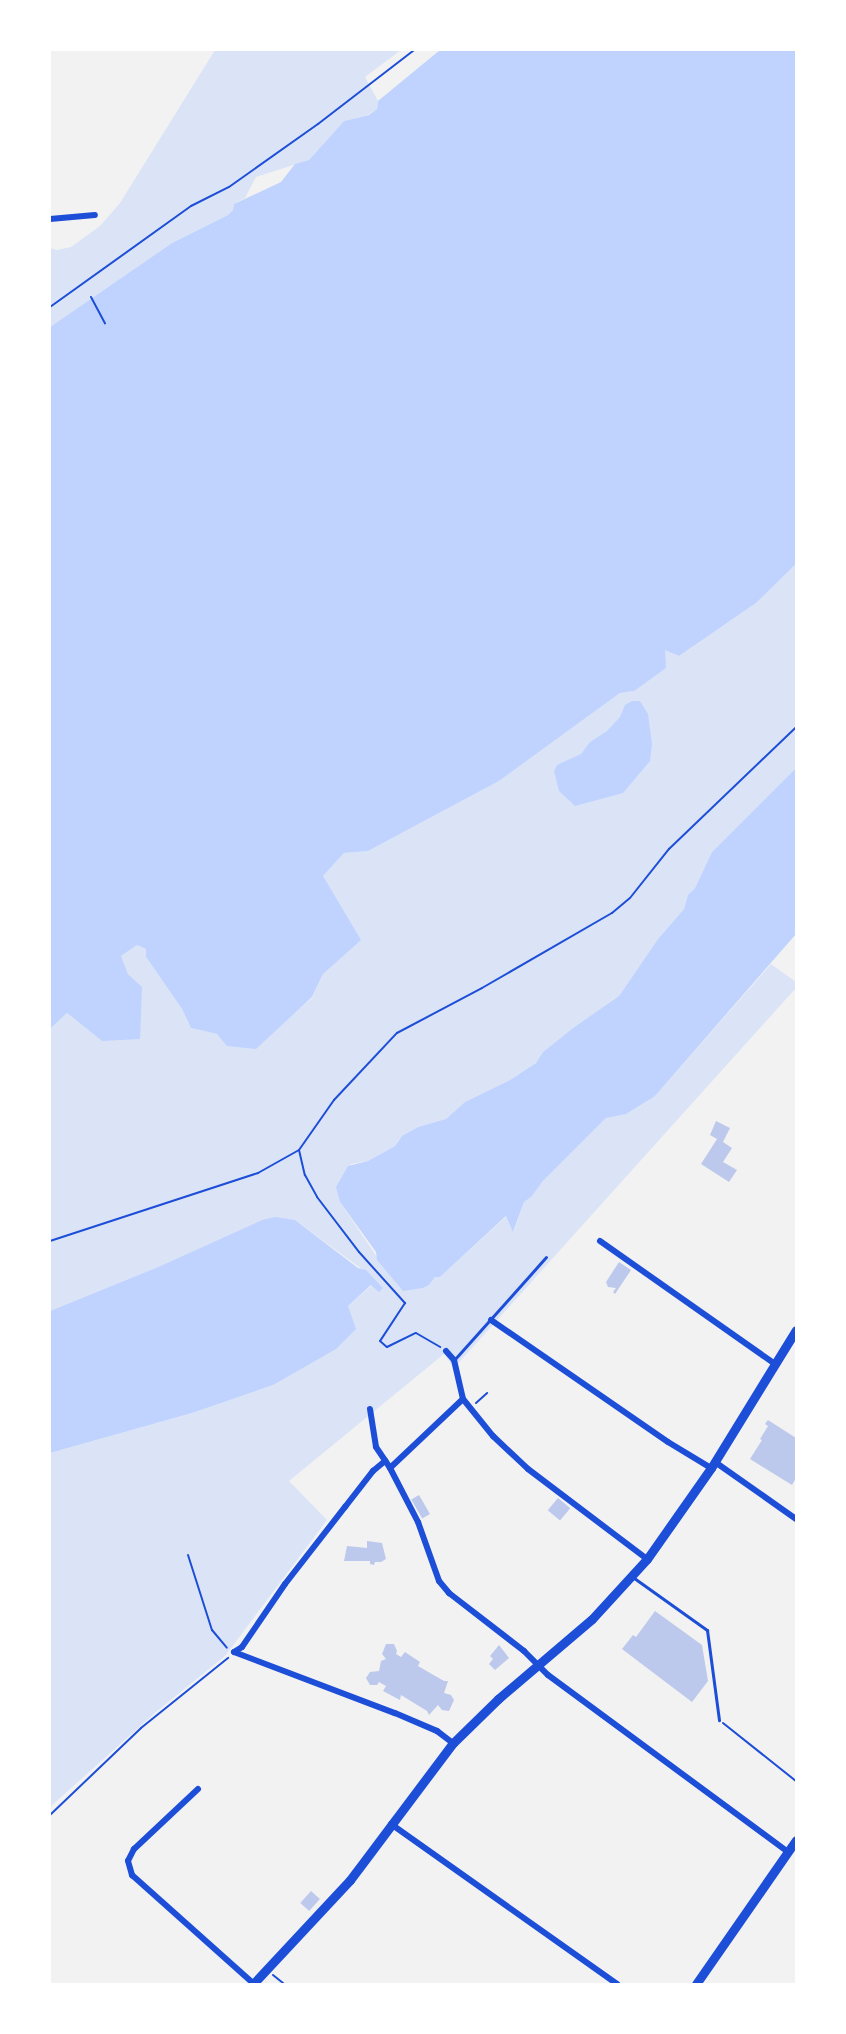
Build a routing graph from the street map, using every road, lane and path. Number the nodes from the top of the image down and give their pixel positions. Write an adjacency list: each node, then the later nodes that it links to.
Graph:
1 (414, 50): 5 (path)
2 (94, 215): 3 (street)
3 (50, 219)
4 (92, 297): 6 (path)
5 (50, 307)
6 (105, 323)
7 (796, 727): 8 (path)
8 (299, 1150): 9 (path); 14 (path)
9 (50, 1240)
10 (600, 1241): 16 (street)
11 (546, 1257): 12 (lane)
12 (491, 1320): 15 (lane); 22 (street)
13 (796, 1330): 16 (main road)
14 (446, 1351): 15 (street)
15 (454, 1360): 19 (street)
16 (775, 1364): 22 (main road)
17 (487, 1393): 18 (path)
18 (484, 1396)
19 (463, 1399): 23 (street); 26 (street)
20 (370, 1408): 21 (street)
21 (385, 1461): 23 (street); 28 (street)
22 (713, 1465): 24 (street); 26 (main road)
23 (390, 1468): 29 (street)
24 (796, 1519)
25 (188, 1555): 28 (path)
26 (647, 1559): 27 (main road)
27 (632, 1577): 29 (main road); 30 (lane)
28 (234, 1652): 31 (street); 34 (path)
29 (537, 1665): 31 (main road); 37 (street)
30 (719, 1720): 32 (path)
31 (453, 1743): 35 (main road)
32 (796, 1781)
33 (198, 1789): 39 (street)
34 (50, 1815)
35 (391, 1824): 38 (main road); 41 (street)
36 (796, 1840): 37 (main road)
37 (788, 1852): 42 (main road)
38 (267, 1969): 39 (main road); 40 (path)
39 (253, 1984)
40 (284, 1984)
41 (617, 1984)
42 (696, 1984)

